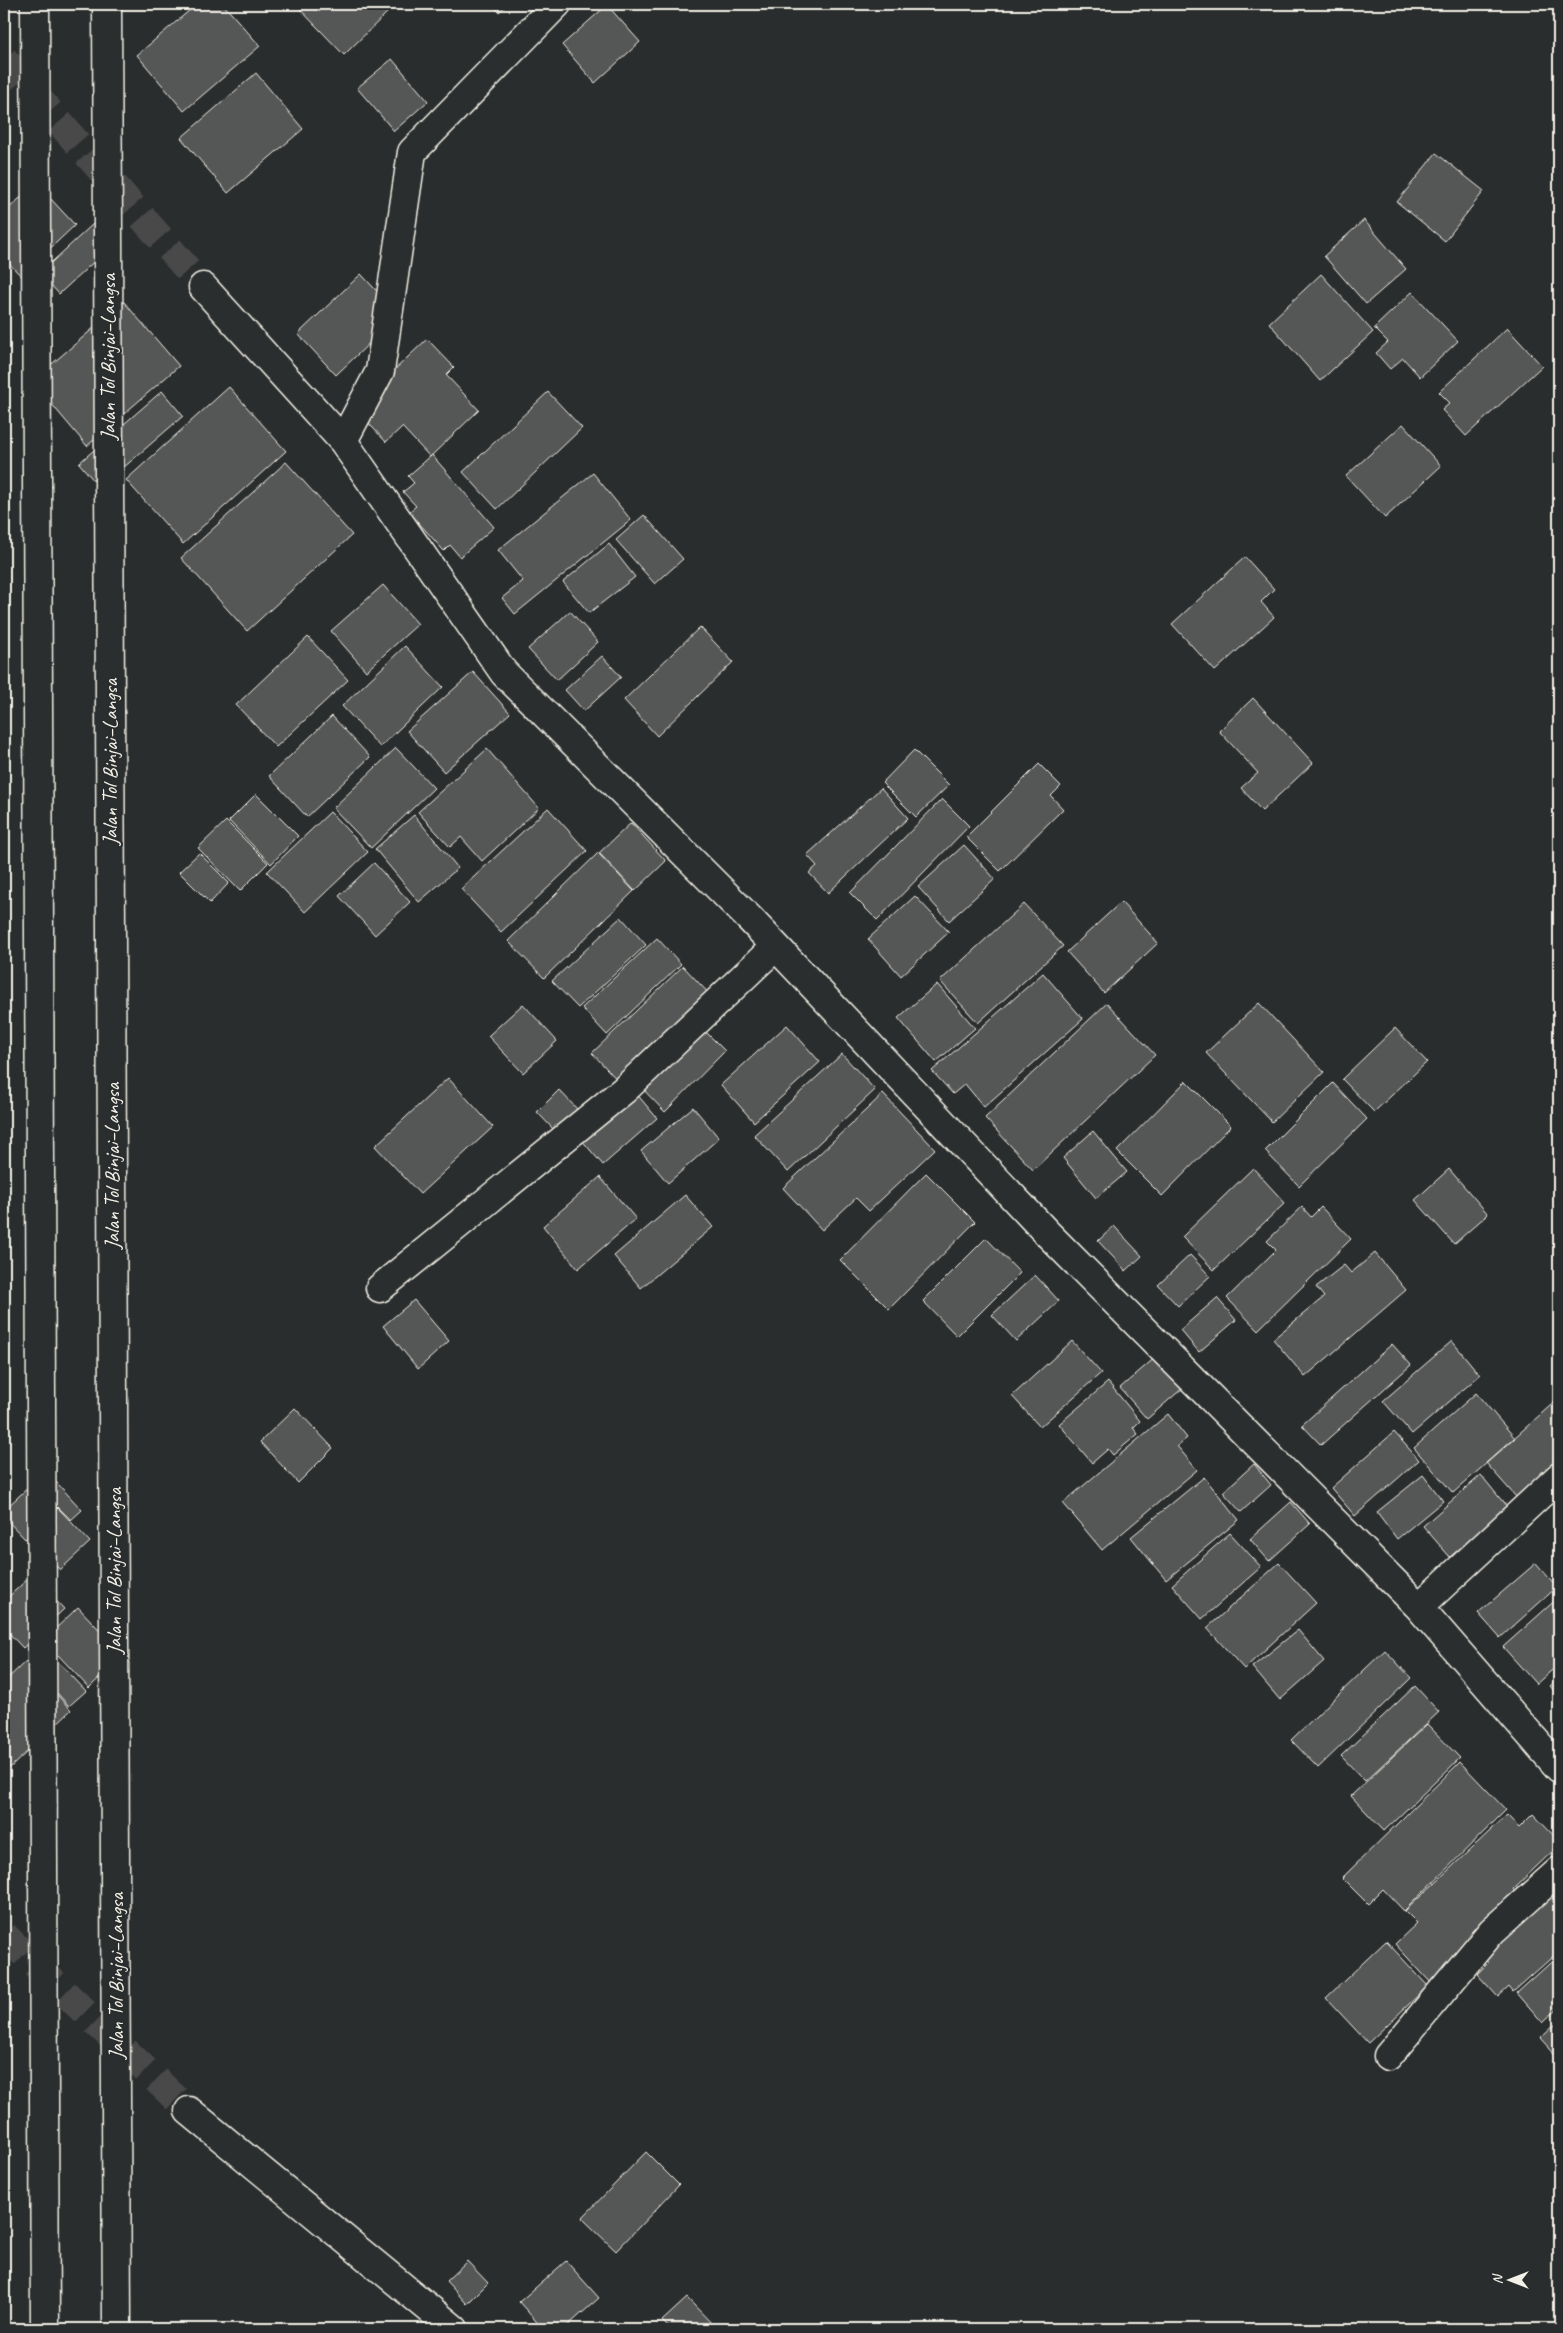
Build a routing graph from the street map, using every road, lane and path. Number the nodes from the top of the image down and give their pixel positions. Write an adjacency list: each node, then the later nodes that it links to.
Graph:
1 (35, 4): 15 (main road)
2 (106, 4): 14 (main road, Jalan Tol Binjai–Langsa)
3 (557, 4): 5 (main road)
4 (203, 288): 5 (main road)
5 (343, 441): 6 (main road)
6 (775, 947): 7 (main road); 9 (main road)
7 (380, 1288)
8 (1559, 1477): 9 (main road)
9 (1419, 1608): 10 (main road)
10 (1559, 1768)
11 (1559, 1871): 12 (main road)
12 (1388, 2056)
13 (189, 2111): 18 (main road)
14 (117, 2258): 16 (main road, Jalan Tol Binjai–Langsa); 17 (main road)
15 (45, 2329)
16 (117, 2329)
17 (123, 2329)
18 (454, 2329)

